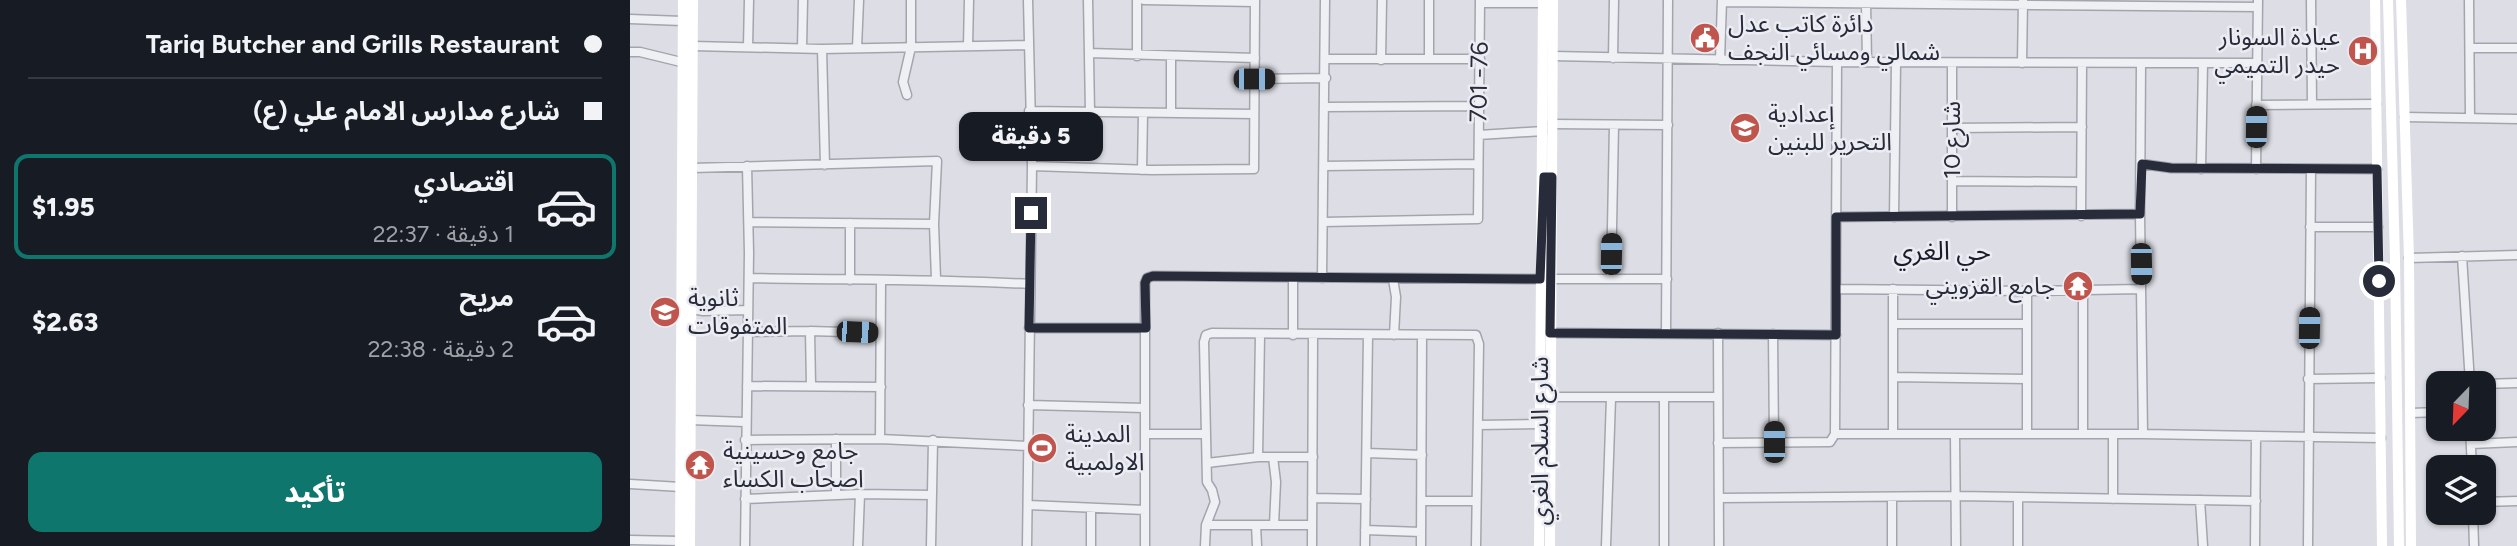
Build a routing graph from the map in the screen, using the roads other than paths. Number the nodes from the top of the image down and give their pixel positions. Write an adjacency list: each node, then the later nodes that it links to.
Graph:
1 (683, 0): 35 (main road)
2 (693, 0): 37 (main road)
3 (749, 0): 39 (street)
4 (803, 0): 41 (street)
5 (859, 0): 42 (street)
6 (911, 0): 40 (street)
7 (969, 0): 38 (street)
8 (1028, 0): 36 (street)
9 (1088, 0): 47 (street)
10 (1137, 0): 48 (street)
11 (1144, 0): 22 (street)
12 (1325, 0): 53 (street)
13 (1382, 0): 55 (street)
14 (1429, 0): 56 (street)
15 (1614, 0): 52 (street)
16 (1668, 0): 57 (street)
17 (2311, 0): 74 (street)
18 (2375, 0): 75 (main road)
19 (2388, 0): 69 (main road)
20 (2402, 0): 70 (main road)
21 (2469, 0): 43 (street)
22 (1199, 1): 23 (street)
23 (1255, 1): 51 (street)
24 (1480, 1): 25 (street); 54 (street, 701 -76)
25 (1547, 1): 49 (main road, شارع السلام الغري); 90 (main road, شارع السلام الغري)
26 (1722, 1): 27 (street); 58 (street)
27 (1775, 1): 29 (street)
28 (1960, 2): 29 (street); 30 (street)
29 (1866, 3): 61 (street)
30 (2023, 3): 31 (street); 64 (street)
31 (2083, 3): 32 (street)
32 (2205, 3): 33 (street)
33 (2258, 4): 68 (street)
34 (630, 19): 35 (street)
35 (682, 21): 59 (main road)
36 (1028, 45): 38 (street); 79 (street)
37 (693, 46): 39 (street); 100 (main road)
38 (968, 46): 40 (street)
39 (748, 47): 41 (street)
40 (911, 47): 42 (street); 73 (street)
41 (802, 48): 45 (street)
42 (858, 48): 45 (street)
43 (2470, 48): 44 (street); 85 (street)
44 (2517, 48)
45 (822, 49): 95 (street)
46 (630, 52): 59 (street)
47 (1090, 53): 48 (street); 80 (street)
48 (1137, 56): 50 (street)
49 (1553, 56): 52 (street); 90 (main road, شارع السلام الغري)
50 (1171, 57): 51 (street); 82 (street)
51 (1255, 58): 72 (street)
52 (1613, 58): 57 (street)
53 (1325, 59): 55 (street); 71 (street)
54 (1480, 59): 56 (street); 77 (street, 701 -76)
55 (1381, 60): 56 (street)
56 (1429, 60)
57 (1668, 60): 58 (street); 88 (street)
58 (1720, 60): 60 (street)
59 (681, 62): 213 (main road)
60 (1837, 62): 61 (street); 110 (street)
61 (1867, 62): 62 (street)
62 (1896, 62): 63 (street); 111 (street)
63 (1952, 63): 64 (street); 91 (street, شارع 10)
64 (2022, 63): 65 (street)
65 (2082, 63): 66 (street); 89 (street)
66 (2141, 63): 67 (street); 94 (street)
67 (2203, 63): 68 (street); 101 (street)
68 (2257, 63): 76 (street)
69 (2389, 64): 70 (main road); 99 (main road)
70 (2403, 64): 84 (main road)
71 (1326, 78): 72 (street); 78 (street)
72 (1254, 79): 83 (street)
73 (907, 95)
74 (2312, 104): 75 (street); 76 (street)
75 (2376, 104): 104 (main road)
76 (2256, 105): 102 (street)
77 (1479, 106): 78 (street); 92 (street, 701 -76)
78 (1325, 107): 98 (street)
79 (1029, 111): 80 (street); 97 (street)
80 (1090, 112): 81 (street)
81 (1143, 113): 82 (street); 105 (street)
82 (1171, 113): 83 (street)
83 (1254, 114): 105 (street)
84 (2405, 117): 85 (street); 121 (main road)
85 (2470, 118): 86 (street)
86 (2517, 119)
87 (1614, 125): 88 (street); 90 (street); 128 (street)
88 (1668, 125): 129 (street)
89 (2082, 127): 91 (street); 107 (street)
90 (1547, 128): 92 (street); 127 (main road, شارع السلام الغري)
91 (1952, 128): 106 (street, شارع 10)
92 (1479, 135): 93 (street, 701 -76)
93 (1478, 164): 98 (street); 114 (street, 701 -76)
94 (2142, 164): 101 (street); 108 (street)
95 (825, 165): 96 (street); 116 (street)
96 (747, 166): 100 (street); 113 (street)
97 (1032, 166): 105 (street); 132 (street)
98 (1324, 166): 114 (street)
99 (2392, 168): 104 (main road); 152 (main road)
100 (692, 169): 138 (main road)
101 (2201, 169): 102 (street)
102 (2256, 169): 103 (street)
103 (2311, 169): 104 (street); 117 (street)
104 (2377, 169): 118 (main road)
105 (1142, 170)
106 (1952, 181): 107 (street); 112 (street, شارع 10)
107 (2081, 182): 109 (street)
108 (2140, 214): 109 (street); 135 (street)
109 (2081, 216): 112 (street)
110 (1836, 217): 111 (street); 133 (street)
111 (1894, 217): 112 (street)
112 (1952, 217)
113 (749, 222): 115 (street); 122 (street)
114 (1323, 222): 124 (street)
115 (850, 223): 116 (street); 130 (street)
116 (934, 224): 125 (street)
117 (2310, 227): 118 (street); 164 (street)
118 (2378, 228): 151 (main road)
119 (2517, 255): 120 (street)
120 (2462, 256): 121 (street); 160 (street)
121 (2409, 258): 177 (main road)
122 (748, 278): 130 (street); 139 (street)
123 (1293, 278): 124 (street); 143 (street); 154 (street)
124 (1322, 278): 126 (street)
125 (936, 279): 131 (street); 132 (street)
126 (1393, 279): 127 (street); 157 (street)
127 (1545, 279): 128 (street); 147 (main road, شارع السلام الغري); 180 (main road, شارع السلام الغري)
128 (1611, 279): 129 (street)
129 (1667, 279): 148 (street)
130 (850, 280): 131 (street)
131 (881, 281): 146 (street)
132 (1030, 284): 142 (street)
133 (1836, 289): 134 (street); 159 (street)
134 (1893, 289): 136 (street); 140 (street)
135 (2141, 289): 137 (street); 188 (street)
136 (2027, 291): 137 (street); 141 (street)
137 (2083, 291): 186 (street)
138 (692, 309): 139 (street); 178 (main road)
139 (748, 310): 145 (street)
140 (1893, 324): 141 (street); 161 (street)
141 (2027, 324): 163 (street)
142 (1029, 328): 143 (street); 174 (street)
143 (1146, 328): 175 (street)
144 (810, 331): 145 (street); 146 (street); 167 (street)
145 (748, 332): 168 (street)
146 (880, 333): 169 (street)
147 (1550, 333): 148 (street); 170 (main road, شارع السلام الغري)
148 (1666, 333): 149 (street)
149 (1718, 333): 150 (street); 172 (street)
150 (1773, 334): 159 (street); 199 (street)
151 (2379, 334): 152 (main road); 162 (main road)
152 (2396, 334): 214 (main road)
153 (1260, 335): 154 (street); 183 (street); 207 (street)
154 (1293, 335): 155 (street)
155 (1313, 335): 156 (street); 209 (street)
156 (1368, 335): 157 (street); 204 (street)
157 (1394, 335): 158 (street)
158 (1422, 335): 181 (street); 205 (street)
159 (1836, 335): 184 (street)
160 (2469, 371)
161 (1893, 377): 163 (street); 185 (street)
162 (2380, 378): 164 (street); 193 (main road)
163 (2027, 379): 190 (street)
164 (2308, 379): 192 (street)
165 (2517, 383): 166 (street)
166 (2496, 384)
167 (811, 385): 168 (street); 169 (street)
168 (747, 386): 179 (street)
169 (881, 387): 195 (street)
170 (1551, 397): 173 (street); 211 (main road, شارع السلام الغري)
171 (1664, 397): 172 (street); 173 (street); 260 (street)
172 (1718, 397): 201 (street)
173 (1611, 398): 259 (street)
174 (1028, 405): 175 (street); 203 (street)
175 (1145, 408): 182 (street)
176 (2426, 412): 177 (street)
177 (2412, 413): 215 (main road)
178 (690, 420): 179 (street); 244 (main road)
179 (745, 422): 196 (street)
180 (1540, 424): 181 (street); 211 (main road, شارع السلام الغري)
181 (1479, 425): 231 (street)
182 (1145, 434): 183 (street); 235 (street)
183 (1205, 434): 210 (street)
184 (1835, 434): 185 (street); 199 (street)
185 (1893, 434): 189 (street)
186 (2083, 434): 187 (street); 190 (street)
187 (2113, 434): 188 (street); 226 (street)
188 (2143, 434): 191 (street)
189 (1955, 435): 190 (street); 219 (street)
190 (2027, 435)
191 (2256, 436): 192 (street); 229 (street)
192 (2307, 437): 193 (street); 267 (street)
193 (2381, 438): 268 (main road)
194 (836, 439): 195 (street); 196 (street); 217 (street)
195 (880, 439): 197 (street)
196 (746, 440): 224 (street)
197 (933, 440): 203 (street); 218 (street)
198 (2471, 441): 202 (street)
199 (1774, 442): 201 (street)
200 (2517, 442): 202 (street)
201 (1718, 443): 223 (street)
202 (2471, 444): 206 (street)
203 (1028, 446): 233 (street)
204 (1367, 453): 205 (street); 225 (street)
205 (1422, 455): 228 (street)
206 (2471, 455)
207 (1258, 457): 208 (street); 210 (street)
208 (1273, 457): 209 (street); 238 (street)
209 (1312, 457): 222 (street)
210 (1207, 463): 236 (street)
211 (1545, 479): 257 (main road, شارع السلام الغري); 258 (main road, شارع السلام الغري)
212 (630, 484): 213 (street)
213 (681, 486): 244 (main road)
214 (2398, 491): 215 (main road); 269 (main road)
215 (2412, 491): 270 (main road)
216 (860, 494): 217 (street); 218 (street); 246 (street)
217 (836, 495): 224 (street)
218 (932, 495): 247 (street)
219 (1957, 496): 220 (street); 221 (street); 263 (street)
220 (1892, 497): 223 (street); 262 (street)
221 (2018, 497): 226 (street); 264 (street)
222 (1312, 498): 225 (street); 239 (street)
223 (1719, 498): 261 (street)
224 (745, 499): 245 (street)
225 (1366, 499): 241 (street)
226 (2113, 499): 227 (street)
227 (2200, 500): 229 (street); 265 (street)
228 (1422, 501): 231 (street); 242 (street)
229 (2256, 501): 266 (street)
230 (2517, 501): 232 (street)
231 (1476, 502): 256 (street)
232 (2496, 502)
233 (1027, 505): 234 (street); 248 (street)
234 (1091, 508): 235 (street); 249 (street)
235 (1145, 510): 250 (street)
236 (1206, 525): 237 (street); 251 (street)
237 (1256, 525): 238 (street); 252 (street)
238 (1274, 525): 239 (street)
239 (1312, 525): 253 (street)
240 (2473, 525): 271 (street)
241 (1365, 530): 242 (street); 254 (street)
242 (1421, 532): 255 (street)
243 (630, 540): 244 (street)
244 (683, 544)
245 (745, 546)
246 (859, 546)
247 (931, 546)
248 (1027, 546)
249 (1091, 546)
250 (1145, 546)
251 (1205, 546)
252 (1256, 546)
253 (1312, 546)
254 (1365, 546)
255 (1421, 546)
256 (1476, 546)
257 (1539, 546)
258 (1550, 546)
259 (1606, 546)
260 (1664, 546)
261 (1719, 546)
262 (1892, 546)
263 (1956, 546)
264 (2018, 546)
265 (2203, 546)
266 (2255, 546)
267 (2308, 546)
268 (2382, 546)
269 (2399, 546)
270 (2412, 546)
271 (2474, 546)

